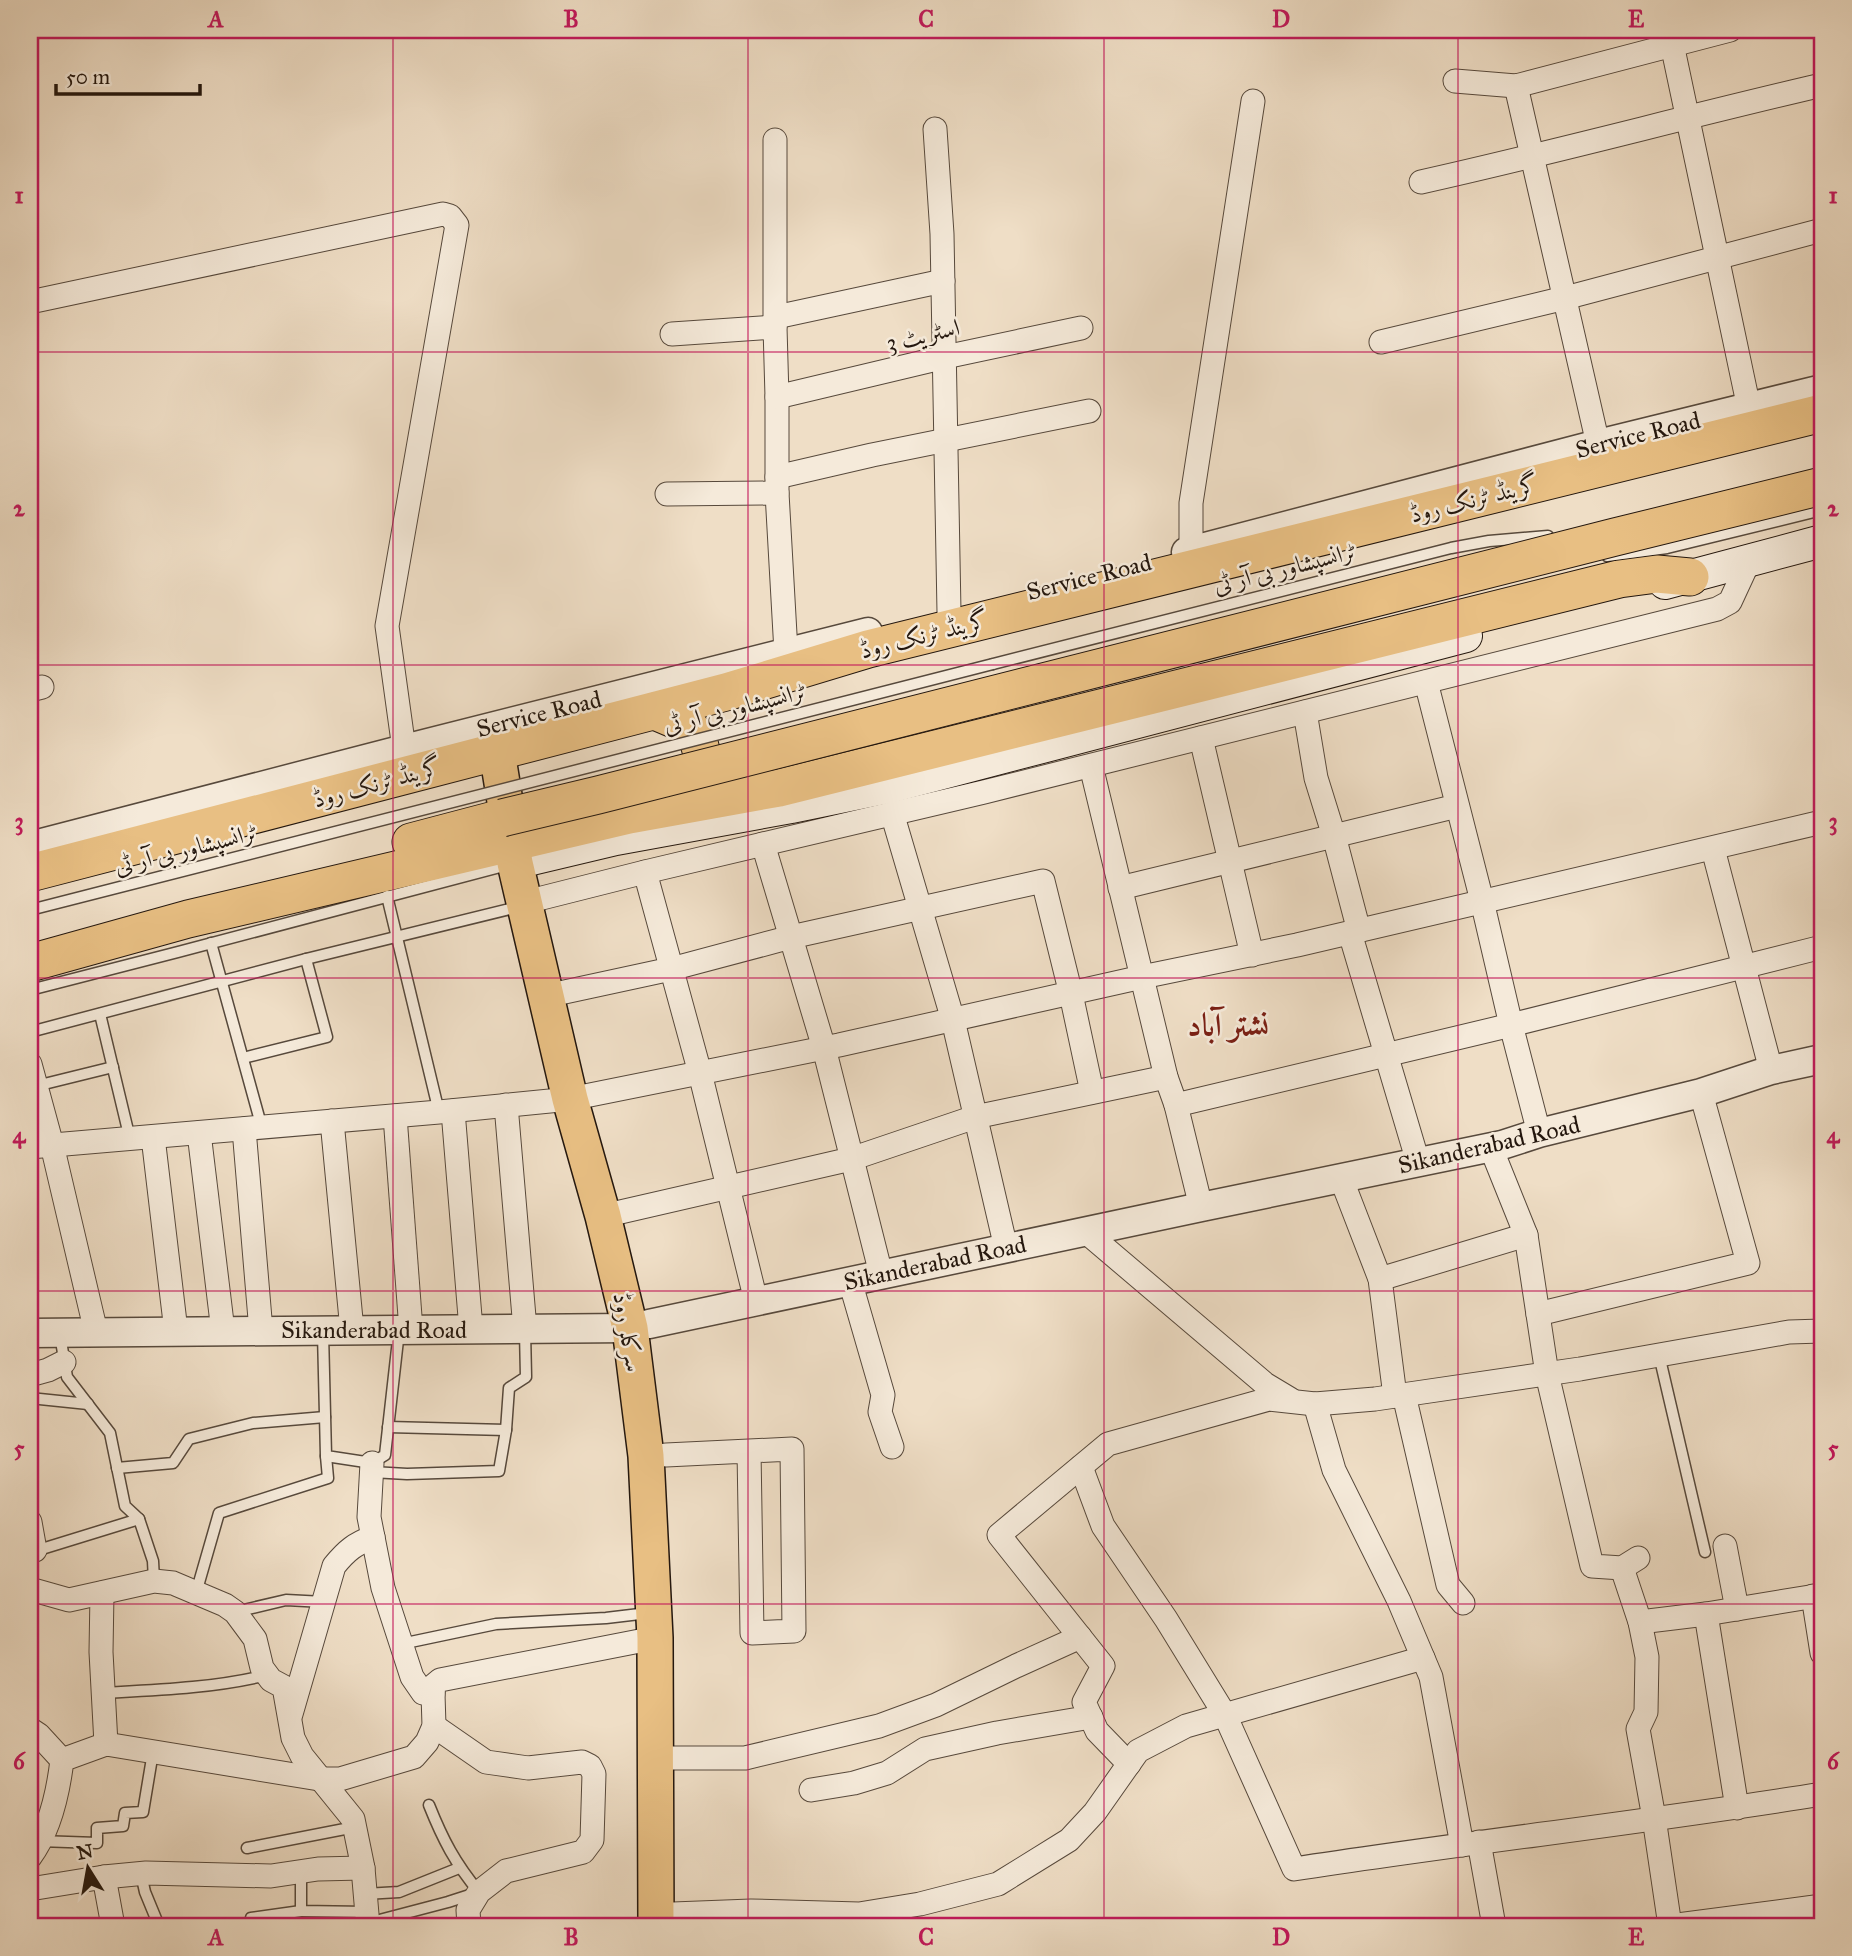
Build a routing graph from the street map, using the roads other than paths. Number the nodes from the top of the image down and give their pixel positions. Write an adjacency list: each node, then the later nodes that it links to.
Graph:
1 (1730, 30): 2 (street)
2 (1671, 37): 5 (street); 7 (street)
3 (1455, 81): 5 (street)
4 (1822, 85): 7 (street)
5 (1517, 86): 10 (street)
6 (1253, 101): 36 (street)
7 (1687, 117): 10 (street); 13 (street)
8 (935, 130): 14 (street)
9 (775, 140): 17 (street)
10 (1533, 157): 11 (street); 15 (street)
11 (1421, 182)
12 (1822, 230): 13 (street)
13 (1717, 259): 15 (street); 24 (street)
14 (943, 281): 17 (street); 21 (street)
15 (1565, 298): 20 (street); 28 (street)
16 (30, 302): 46 (street)
17 (775, 322): 19 (street); 23 (street)
18 (1081, 328): 21 (street, اسٹریٹ 3)
19 (672, 334)
20 (1381, 342)
21 (945, 357): 23 (street, اسٹریٹ 3); 27 (street)
22 (1822, 389): 24 (street, Service Road)
23 (777, 397): 29 (street)
24 (1749, 408): 28 (street, Service Road)
25 (1089, 411): 27 (street)
26 (1822, 413): 42 (highway, گرینڈ ٹرنک روڈ)
27 (947, 439): 29 (street); 39 (street)
28 (1598, 444): 36 (street, Service Road)
29 (777, 485): 31 (street); 40 (street)
30 (1822, 486): 71 (highway, bridge)
31 (667, 494)
32 (1822, 510): 35 (lane, ٹرانسپشاور بی آر ٹی)
33 (1559, 535): 35 (lane, ٹرانسپشاور بی آر ٹی)
34 (1822, 541): 37 (main road)
35 (1451, 548): 67 (lane, ٹرانسپشاور بی آر ٹی, bridge)
36 (1191, 551): 39 (street, Service Road)
37 (1749, 561): 38 (main road); 41 (street)
38 (1690, 576): 49 (highway); 58 (main road)
39 (949, 612): 40 (street, Service Road)
40 (786, 652): 46 (street, Service Road)
41 (1426, 682): 44 (street); 51 (street)
42 (726, 692): 43 (highway, گرینڈ ٹرنک روڈ); 49 (highway)
43 (654, 710): 47 (highway, گرینڈ ٹرنک روڈ); 50 (highway)
44 (1305, 712): 45 (street); 54 (street)
45 (1201, 738): 48 (street); 59 (street)
46 (404, 748): 56 (street, Service Road)
47 (497, 752): 58 (main road, سرکلر روڈ); 61 (highway, گرینڈ ٹرنک روڈ)
48 (1091, 766): 52 (street); 62 (street)
49 (754, 793): 50 (highway)
50 (694, 804): 58 (highway)
51 (1457, 806): 54 (street); 64 (street)
52 (892, 813): 55 (street); 66 (street)
53 (1822, 822): 57 (street)
54 (1334, 836): 59 (street); 68 (street)
55 (763, 844): 60 (street); 70 (street)
56 (30, 846)
57 (1713, 849): 64 (street); 77 (street)
58 (513, 853): 63 (lane); 65 (main road, سرکلر روڈ); 76 (highway)
59 (1230, 861): 62 (street); 74 (street)
60 (645, 872): 65 (street); 78 (street)
61 (30, 873)
62 (1120, 888): 79 (street)
63 (387, 896): 69 (lane); 72 (lane)
64 (1482, 901): 68 (street); 86 (street)
65 (525, 905): 69 (lane); 83 (main road, سرکلر روڈ)
66 (920, 908): 70 (street); 82 (street); 85 (street)
67 (30, 910)
68 (1354, 932): 74 (street); 89 (street)
69 (397, 936): 75 (lane); 102 (lane)
70 (791, 937): 78 (street); 88 (street)
71 (30, 940)
72 (211, 943): 80 (lane); 81 (lane)
73 (1822, 947): 77 (street)
74 (1252, 955): 79 (street)
75 (306, 959): 80 (lane); 90 (lane)
76 (30, 963)
77 (1745, 967): 86 (street); 93 (street)
78 (671, 969): 83 (street); 94 (street)
79 (1142, 977): 82 (street); 96 (street)
80 (222, 981): 84 (lane); 90 (lane)
81 (30, 990)
82 (1071, 994): 85 (street); 97 (street)
83 (546, 996): 99 (main road, سرکلر روڈ)
84 (100, 1014): 87 (lane); 92 (lane)
85 (953, 1020): 88 (street); 104 (street)
86 (1511, 1026): 89 (street); 108 (street)
87 (30, 1032)
88 (824, 1048): 94 (street); 113 (street)
89 (1386, 1055): 101 (street); 114 (street)
90 (243, 1058): 106 (lane)
91 (1822, 1059): 93 (street, Sikanderabad Road)
92 (113, 1067): 95 (lane); 110 (lane)
93 (1771, 1070): 98 (street, Sikanderabad Road)
94 (700, 1073): 99 (street); 116 (street)
95 (33, 1075): 111 (street)
96 (1166, 1077): 97 (street); 101 (street)
97 (1092, 1092): 104 (street)
98 (1702, 1093): 108 (street, Sikanderabad Road); 126 (street)
99 (570, 1099): 100 (street); 118 (main road, سرکلر روڈ)
100 (506, 1105): 102 (street); 129 (street)
101 (1176, 1105): 117 (street)
102 (446, 1111): 103 (street); 128 (street)
103 (395, 1116): 105 (street); 132 (street)
104 (975, 1116): 113 (street); 121 (street)
105 (332, 1121): 106 (street); 131 (street)
106 (253, 1128): 107 (street); 135 (street)
107 (198, 1133): 109 (street); 134 (street)
108 (1539, 1133): 112 (street, Sikanderabad Road)
109 (153, 1137): 110 (street); 133 (street)
110 (130, 1139): 111 (street)
111 (41, 1146): 138 (street)
112 (1491, 1148): 114 (street, Sikanderabad Road); 120 (street)
113 (850, 1159): 116 (street); 122 (street)
114 (1418, 1163): 115 (street, Sikanderabad Road)
115 (1341, 1178): 117 (street, Sikanderabad Road); 123 (street)
116 (729, 1187): 118 (street); 125 (street)
117 (1201, 1206): 119 (street, Sikanderabad Road)
118 (603, 1216): 127 (main road, سرکلر روڈ)
119 (1086, 1232): 121 (street, Sikanderabad Road); 146 (street)
120 (1526, 1235): 123 (street); 126 (street)
121 (1006, 1248): 122 (street, Sikanderabad Road)
122 (881, 1274): 124 (street, Sikanderabad Road)
123 (1380, 1279): 144 (street)
124 (850, 1281): 125 (street, Sikanderabad Road); 151 (street)
125 (756, 1301): 127 (street, Sikanderabad Road)
126 (1538, 1314): 142 (street)
127 (639, 1326): 129 (street, Sikanderabad Road); 153 (main road); 174 (main road, سرکلر روڈ)
128 (471, 1329): 129 (street, Sikanderabad Road); 132 (street, Sikanderabad Road)
129 (525, 1329): 150 (lane)
130 (323, 1330): 131 (street, Sikanderabad Road); 135 (street, Sikanderabad Road); 148 (lane)
131 (352, 1330): 132 (street, Sikanderabad Road)
132 (405, 1330): 149 (lane)
133 (176, 1331): 134 (street, Sikanderabad Road); 138 (street, Sikanderabad Road)
134 (223, 1331): 135 (street, Sikanderabad Road)
135 (261, 1331)
136 (1822, 1331): 140 (street)
137 (59, 1332): 138 (street, Sikanderabad Road); 139 (street, Sikanderabad Road); 141 (lane)
138 (96, 1332)
139 (30, 1333)
140 (1659, 1355): 142 (street); 161 (lane)
141 (64, 1362): 143 (street); 147 (lane)
142 (1547, 1374): 144 (street); 173 (street)
143 (30, 1375)
144 (1400, 1395): 146 (street); 169 (street)
145 (30, 1398): 147 (lane)
146 (1304, 1402): 155 (street); 178 (street)
147 (88, 1405): 157 (lane)
148 (325, 1417): 154 (lane); 157 (lane)
149 (388, 1427): 150 (lane); 156 (lane)
150 (506, 1430): 156 (lane)
151 (892, 1447)
152 (749, 1451): 152 (street); 153 (street)
153 (666, 1455): 189 (main road)
154 (326, 1456): 156 (lane); 166 (lane)
155 (1081, 1466): 175 (street); 182 (street)
156 (372, 1467): 160 (street)
157 (117, 1468): 158 (lane)
158 (139, 1519): 162 (lane); 163 (lane)
159 (30, 1522): 162 (street)
160 (373, 1537): 168 (street); 176 (street)
161 (1715, 1549): 170 (street)
162 (33, 1552)
163 (154, 1581): 165 (street); 166 (street)
164 (30, 1589): 165 (street)
165 (102, 1593): 180 (street)
166 (196, 1593): 171 (street)
167 (1818, 1596): 170 (street); 177 (street)
168 (324, 1602): 171 (lane); 183 (street)
169 (1463, 1603)
170 (1737, 1609): 172 (street)
171 (234, 1612): 179 (street)
172 (1706, 1614): 173 (street); 196 (street)
173 (1640, 1622): 197 (street)
174 (655, 1625): 176 (lane); 181 (street); 213 (main road, سرکلر روڈ)
175 (1080, 1637): 184 (street); 189 (street)
176 (401, 1644): 181 (street)
177 (1822, 1653)
178 (1423, 1658): 182 (street); 199 (street)
179 (267, 1675): 180 (lane); 183 (street)
180 (103, 1693): 187 (street)
181 (433, 1694): 185 (street)
182 (1225, 1715): 191 (street); 199 (street)
183 (290, 1717): 192 (street)
184 (1091, 1717): 191 (street); 193 (street)
185 (434, 1726): 192 (street); 208 (street)
186 (30, 1729): 190 (street)
187 (106, 1744): 188 (street); 190 (street)
188 (153, 1752): 192 (street); 201 (lane)
189 (669, 1758): 213 (main road)
190 (62, 1760): 201 (street)
191 (1129, 1764): 213 (street)
192 (319, 1779): 198 (street)
193 (811, 1790)
194 (1822, 1794): 196 (street)
195 (429, 1805): 203 (lane)
196 (1737, 1808): 197 (street)
197 (1654, 1818): 199 (street); 219 (street)
198 (355, 1827): 200 (lane); 202 (street)
199 (1471, 1844): 218 (street)
200 (247, 1848)
201 (34, 1849)
202 (363, 1868): 204 (street); 211 (street)
203 (459, 1868): 208 (lane); 211 (lane)
204 (301, 1872): 205 (street); 210 (lane)
205 (141, 1874): 206 (street); 215 (lane)
206 (104, 1877): 207 (street); 214 (street)
207 (30, 1889)
208 (479, 1892): 211 (lane); 217 (street)
209 (1822, 1906): 212 (street)
210 (302, 1911): 211 (lane); 216 (lane)
211 (367, 1914)
212 (1787, 1919): 219 (street)
213 (664, 1921)
214 (113, 1926)
215 (159, 1926)
216 (250, 1926)
217 (469, 1926)
218 (1494, 1926)
219 (1670, 1926)

